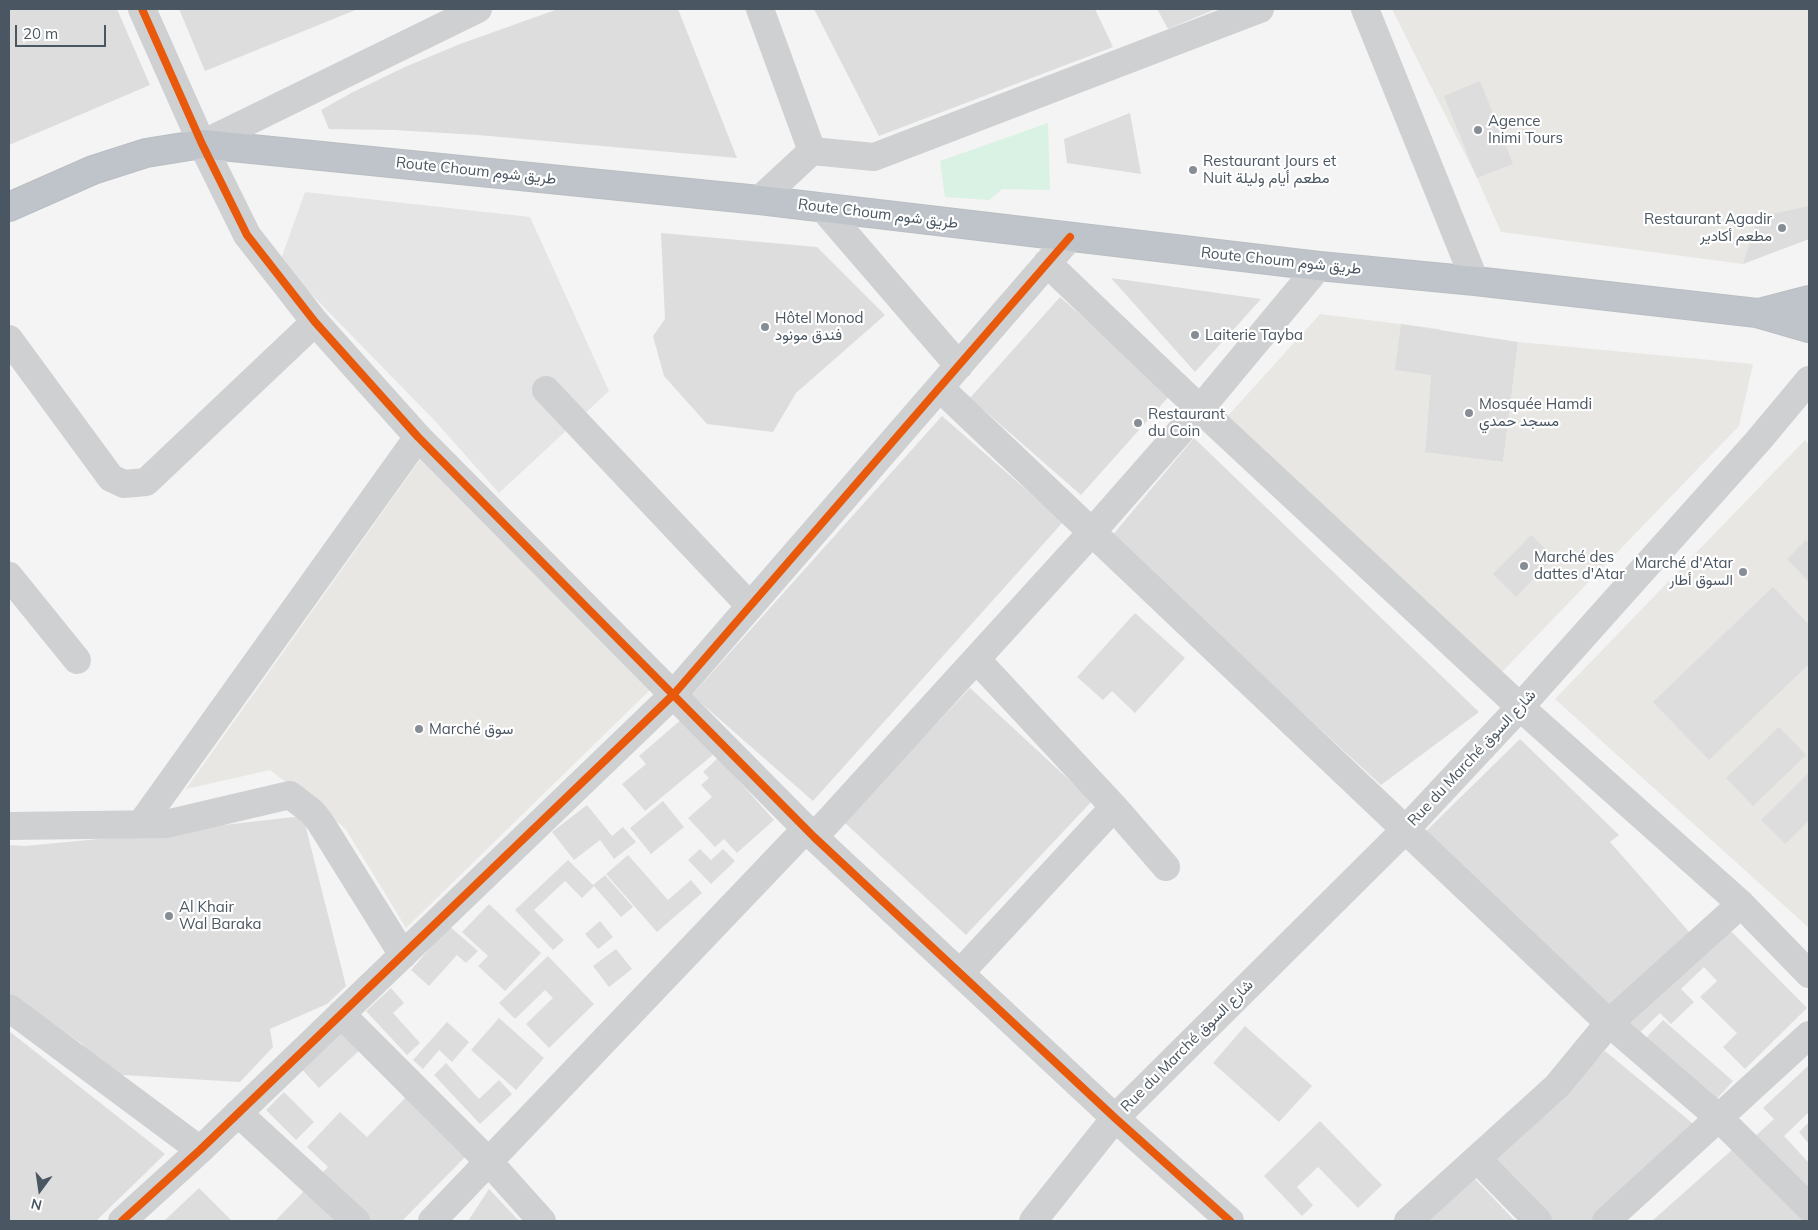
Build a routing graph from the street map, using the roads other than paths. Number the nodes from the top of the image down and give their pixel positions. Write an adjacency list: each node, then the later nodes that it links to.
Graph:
1 (142, 9): 6 (street)
2 (478, 9): 6 (street)
3 (760, 9): 7 (street)
4 (1260, 9): 7 (street)
5 (1365, 9): 14 (street)
6 (202, 144): 8 (highway, Route Choum طريق شوم); 9 (highway, Route Choum طريق شوم); 17 (street)
7 (812, 151): 8 (street)
8 (759, 200): 10 (highway, Route Choum طريق شوم)
9 (9, 207)
10 (822, 207): 11 (highway, Route Choum طريق شوم); 20 (street)
11 (1070, 237): 12 (street); 13 (highway, Route Choum طريق شوم)
12 (1047, 263): 20 (street); 24 (street)
13 (1319, 266): 14 (highway, Route Choum طريق شوم); 24 (street)
14 (1475, 281): 16 (highway, Route Choum طريق شوم)
15 (1809, 300): 16 (highway, Route Choum طريق شوم)
16 (1757, 313): 18 (highway, Route Choum طريق شوم)
17 (316, 322): 19 (street); 25 (street)
18 (1809, 328)
19 (9, 339)
20 (959, 366): 22 (street)
21 (1809, 380): 32 (street, Rue du Marché شارع السوق)
22 (940, 388): 26 (street); 28 (street)
23 (546, 390): 28 (street)
24 (1200, 409): 26 (street); 32 (street)
25 (418, 437): 31 (street); 34 (street)
26 (1092, 532): 29 (street); 36 (street)
27 (9, 576): 30 (street)
28 (750, 606): 31 (street)
29 (976, 659): 33 (street); 37 (street)
30 (77, 660)
31 (674, 694): 37 (street); 40 (street)
32 (1520, 707): 36 (street, Rue du Marché شارع السوق); 39 (street)
33 (1114, 807): 38 (street); 41 (street)
34 (141, 824): 35 (street); 40 (street)
35 (9, 826)
36 (1406, 829): 45 (street); 48 (street, Rue du Marché شارع السوق)
37 (810, 833): 41 (street); 52 (street)
38 (1166, 867)
39 (1741, 904): 42 (street); 45 (street)
40 (403, 955): 44 (street)
41 (960, 973): 48 (street)
42 (1809, 974)
43 (9, 1008): 50 (street)
44 (341, 1014): 47 (street); 52 (street)
45 (1609, 1023): 49 (street); 51 (street)
46 (1809, 1035): 49 (street)
47 (238, 1113): 50 (street); 55 (street)
48 (1115, 1118): 58 (street, Rue du Marché شارع السوق); 59 (street)
49 (1719, 1118): 53 (street); 62 (street)
50 (200, 1150): 54 (street)
51 (1478, 1160): 60 (street); 61 (street)
52 (489, 1162): 56 (street); 57 (street)
53 (1809, 1207)
54 (122, 1221)
55 (356, 1221)
56 (432, 1221)
57 (542, 1221)
58 (1033, 1221)
59 (1230, 1221)
60 (1408, 1221)
61 (1538, 1221)
62 (1606, 1221)

